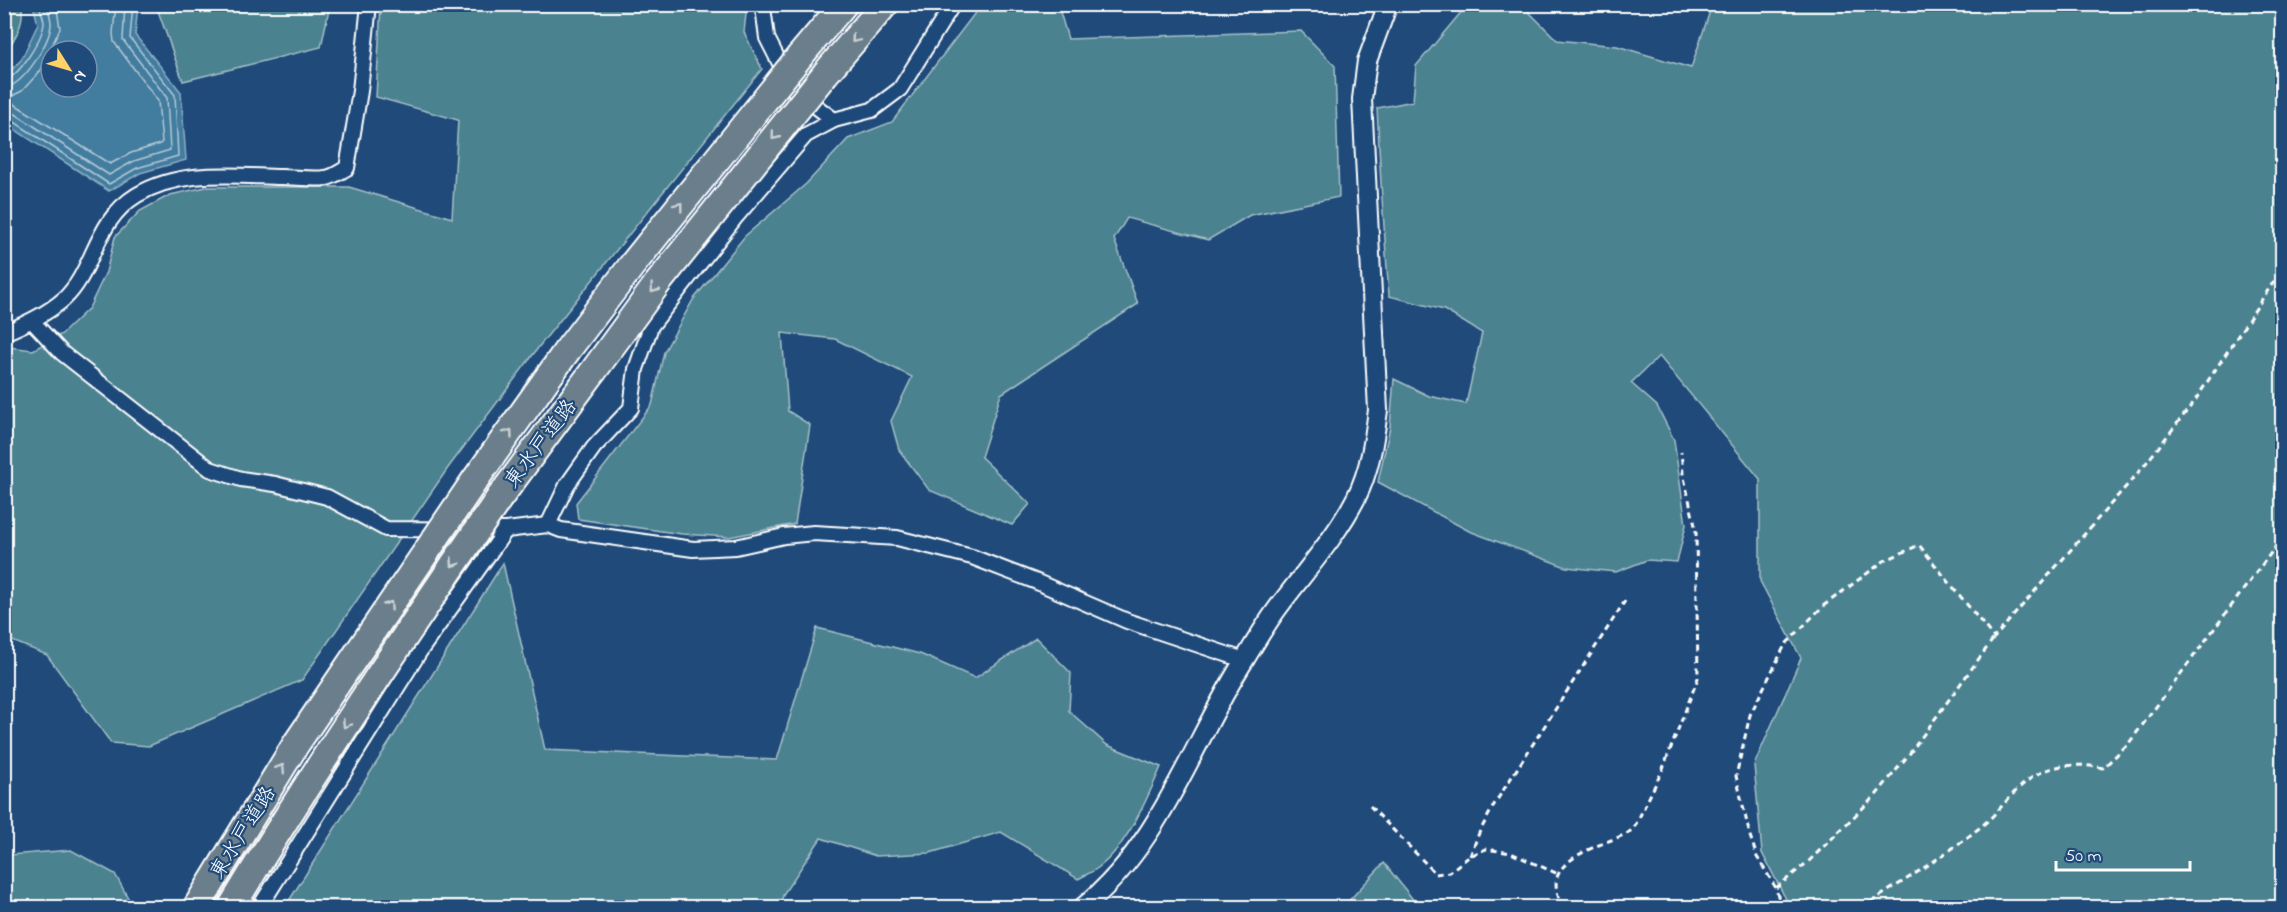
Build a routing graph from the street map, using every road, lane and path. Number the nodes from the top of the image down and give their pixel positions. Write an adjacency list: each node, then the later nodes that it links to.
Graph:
1 (369, 4): 9 (street)
2 (765, 4): 7 (street)
3 (844, 4): 23 (highway, 東水戸道路, one-way to 3, bridge)
4 (885, 4): 24 (highway, 東水戸道路, one-way to 24, bridge)
5 (953, 4): 7 (street)
6 (1388, 4): 17 (street)
7 (834, 120): 12 (street)
8 (2283, 269): 16 (path)
9 (32, 321): 10 (street); 13 (street)
10 (4, 333)
11 (1681, 452): 20 (path)
12 (548, 525): 13 (street); 17 (street)
13 (506, 530): 25 (street)
14 (2283, 538): 28 (path)
15 (1625, 601): 19 (path)
16 (1994, 638): 21 (path); 21 (path)
17 (1244, 660): 26 (street)
18 (1370, 806): 19 (path)
19 (1470, 856): 20 (path)
20 (1558, 874): 22 (path)
21 (1776, 888): 27 (path)
22 (1562, 907)
23 (196, 908)
24 (231, 908)
25 (259, 908)
26 (1082, 908)
27 (1781, 908)
28 (1862, 908)

